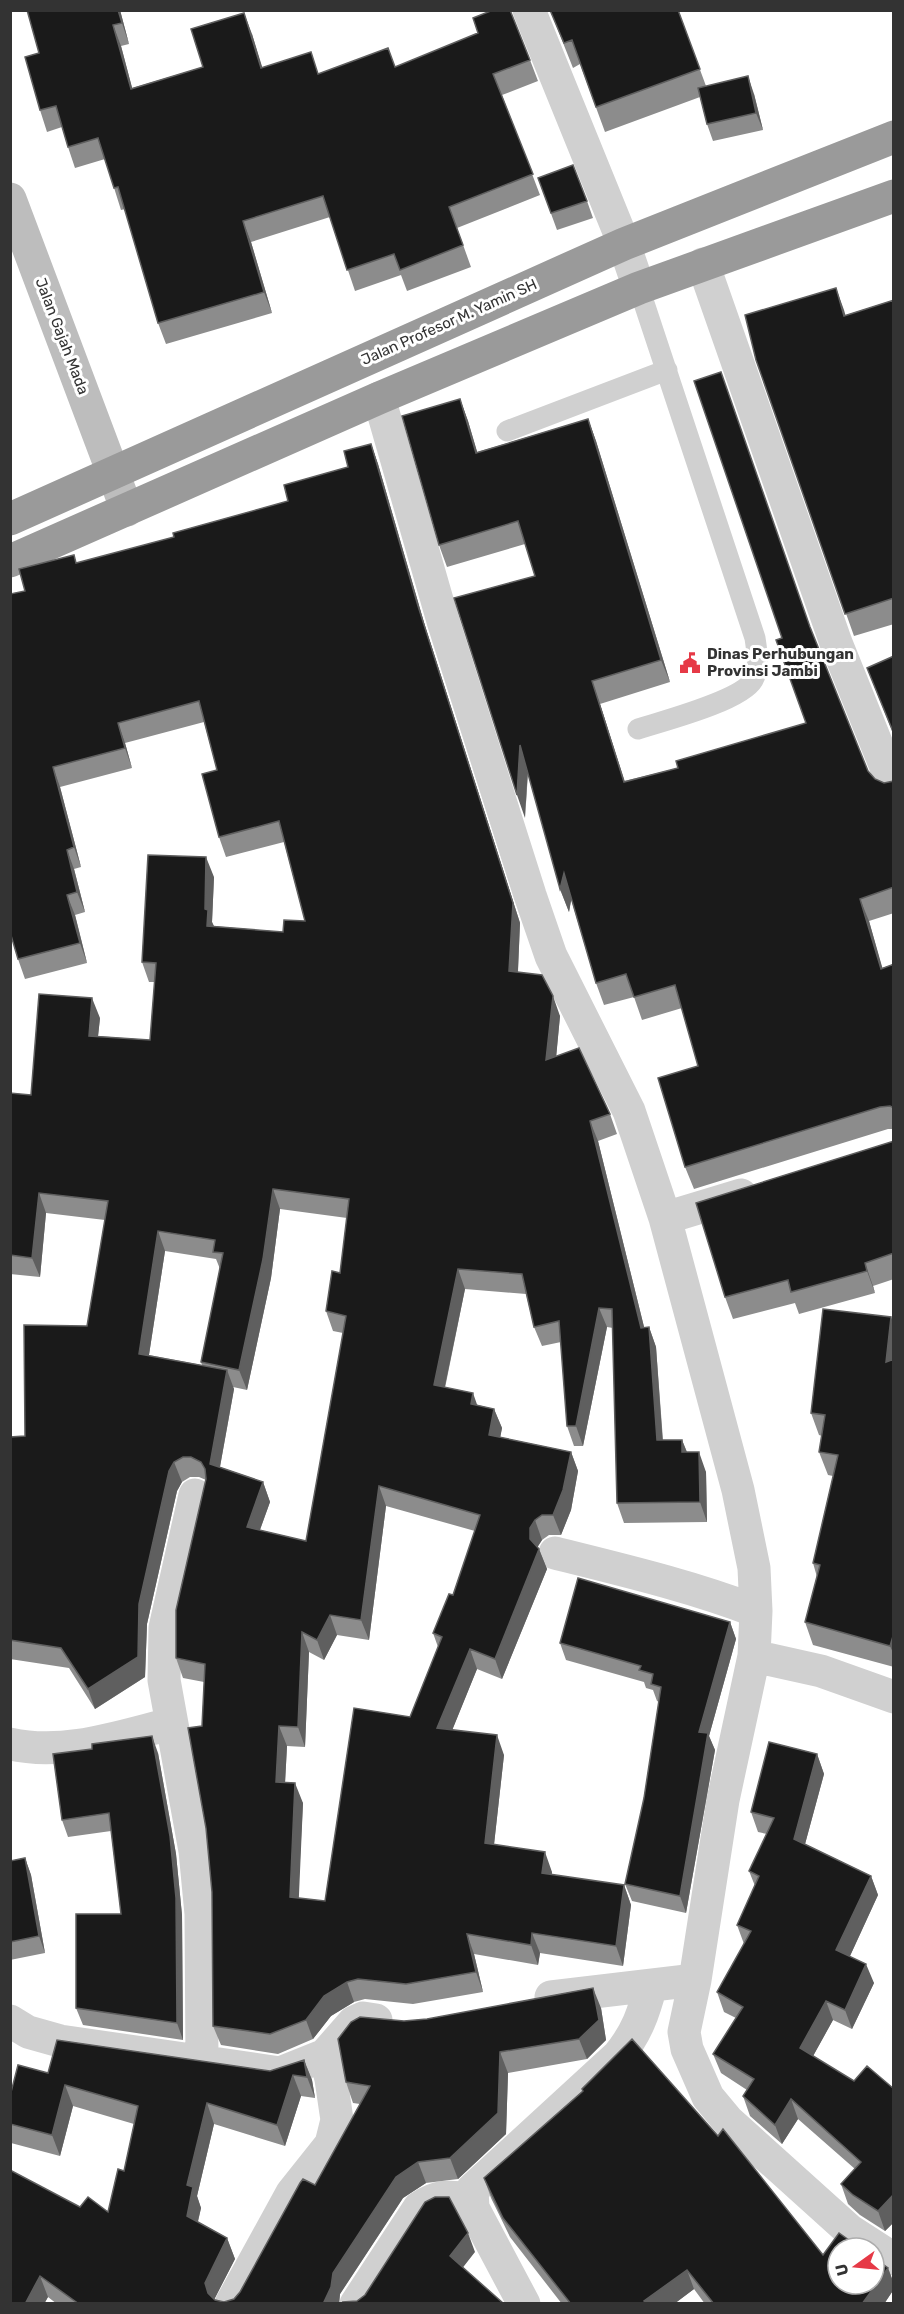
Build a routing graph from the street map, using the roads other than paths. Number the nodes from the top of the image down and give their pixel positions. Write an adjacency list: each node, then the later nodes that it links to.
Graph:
1 (529, 10): 5 (street)
2 (894, 137): 5 (highway, Jalan Profesor M. Yamin SH)
3 (894, 196): 6 (highway)
4 (10, 199): 11 (main road, Jalan Gajah Mada)
5 (624, 244): 7 (street); 11 (highway, Jalan Profesor M. Yamin SH)
6 (703, 264): 7 (highway); 16 (street)
7 (639, 288): 8 (lane); 9 (highway)
8 (667, 370): 10 (lane); 15 (lane)
9 (379, 398): 12 (highway); 18 (street)
10 (507, 431)
11 (113, 473): 12 (main road, Jalan Gajah Mada); 13 (highway, Jalan Profesor M. Yamin SH)
12 (127, 510): 14 (highway)
13 (10, 519)
14 (10, 561)
15 (638, 729)
16 (894, 787)
17 (767, 1187): 18 (street)
18 (665, 1218): 21 (street)
19 (195, 1495): 24 (street)
20 (555, 1553): 21 (street)
21 (756, 1611): 22 (street)
22 (754, 1656): 23 (street); 26 (street)
23 (894, 1697)
24 (170, 1724): 25 (street); 32 (street)
25 (10, 1744)
26 (695, 1980): 27 (street); 34 (street)
27 (651, 1985): 28 (street); 33 (street)
28 (520, 2003)
29 (10, 2021): 32 (street)
30 (403, 2022): 31 (street)
31 (324, 2055): 32 (street); 35 (street)
32 (202, 2060)
33 (472, 2199): 36 (street); 37 (street)
34 (894, 2259)
35 (231, 2304)
36 (356, 2304)
37 (524, 2304)

